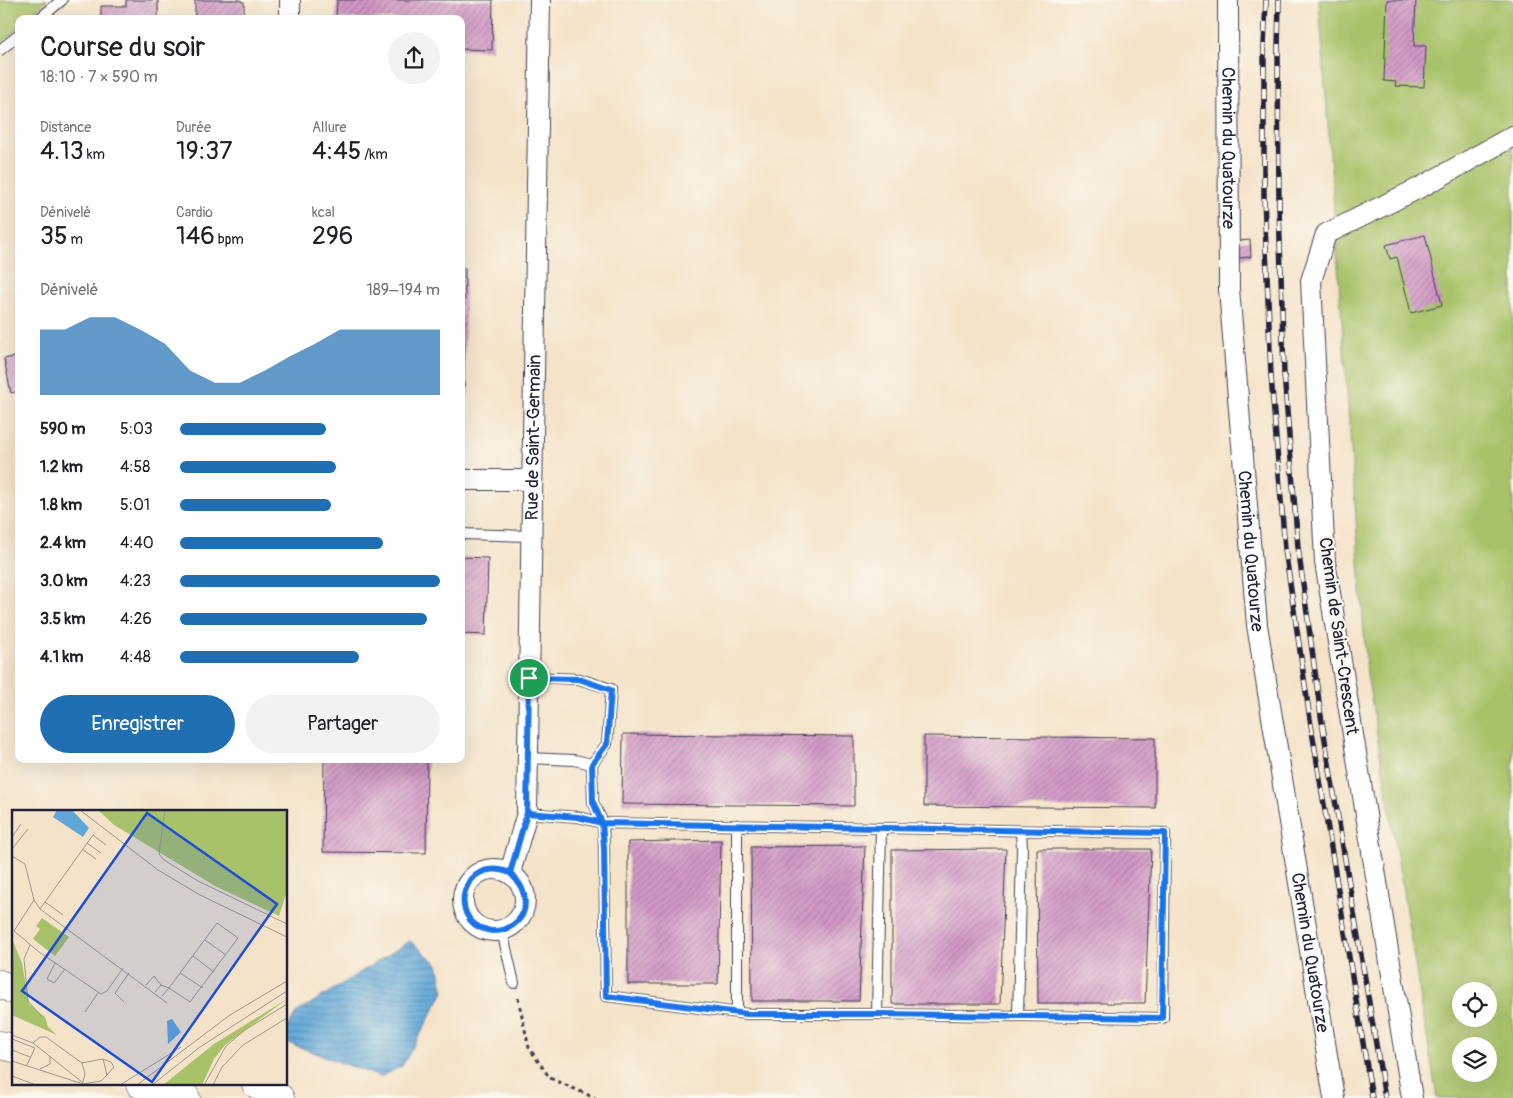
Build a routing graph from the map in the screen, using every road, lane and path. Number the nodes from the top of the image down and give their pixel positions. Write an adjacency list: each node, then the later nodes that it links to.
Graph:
1 (62, 0): 5 (lane)
2 (290, 0): 6 (street)
3 (540, 0): 11 (street, Rue de Saint-Germain)
4 (1228, 0): 35 (street, Chemin du Quatourze)
5 (44, 15)
6 (290, 15)
7 (15, 38): 8 (lane)
8 (0, 50)
9 (1513, 136): 36 (street, Chemin de Saint-Crescent)
10 (465, 480): 11 (street)
11 (532, 480): 13 (street, Rue de Saint-Germain)
12 (465, 534): 13 (lane)
13 (531, 536): 14 (street, Rue de Saint-Germain)
14 (529, 678): 15 (street, Rue de Saint-Germain); 16 (lane)
15 (528, 758): 16 (lane); 17 (street, Rue de Saint-Germain)
16 (592, 764): 18 (lane)
17 (527, 813): 18 (lane); 22 (street, Rue de Saint-Germain)
18 (602, 823): 19 (lane); 27 (lane)
19 (737, 825): 20 (lane); 27 (lane)
20 (881, 828): 21 (lane); 28 (lane)
21 (1021, 831): 29 (lane); 29 (lane)
22 (510, 873): 23 (street); 23 (street)
23 (502, 931): 24 (lane)
24 (514, 983): 34 (path)
25 (0, 984): 26 (highway)
26 (12, 989)
27 (737, 1012): 28 (lane)
28 (877, 1014): 29 (lane)
29 (1018, 1016)
30 (147, 1086): 32 (highway)
31 (259, 1086): 33 (highway)
32 (186, 1098)
33 (280, 1098)
34 (595, 1098)
35 (1334, 1098)
36 (1412, 1098)

